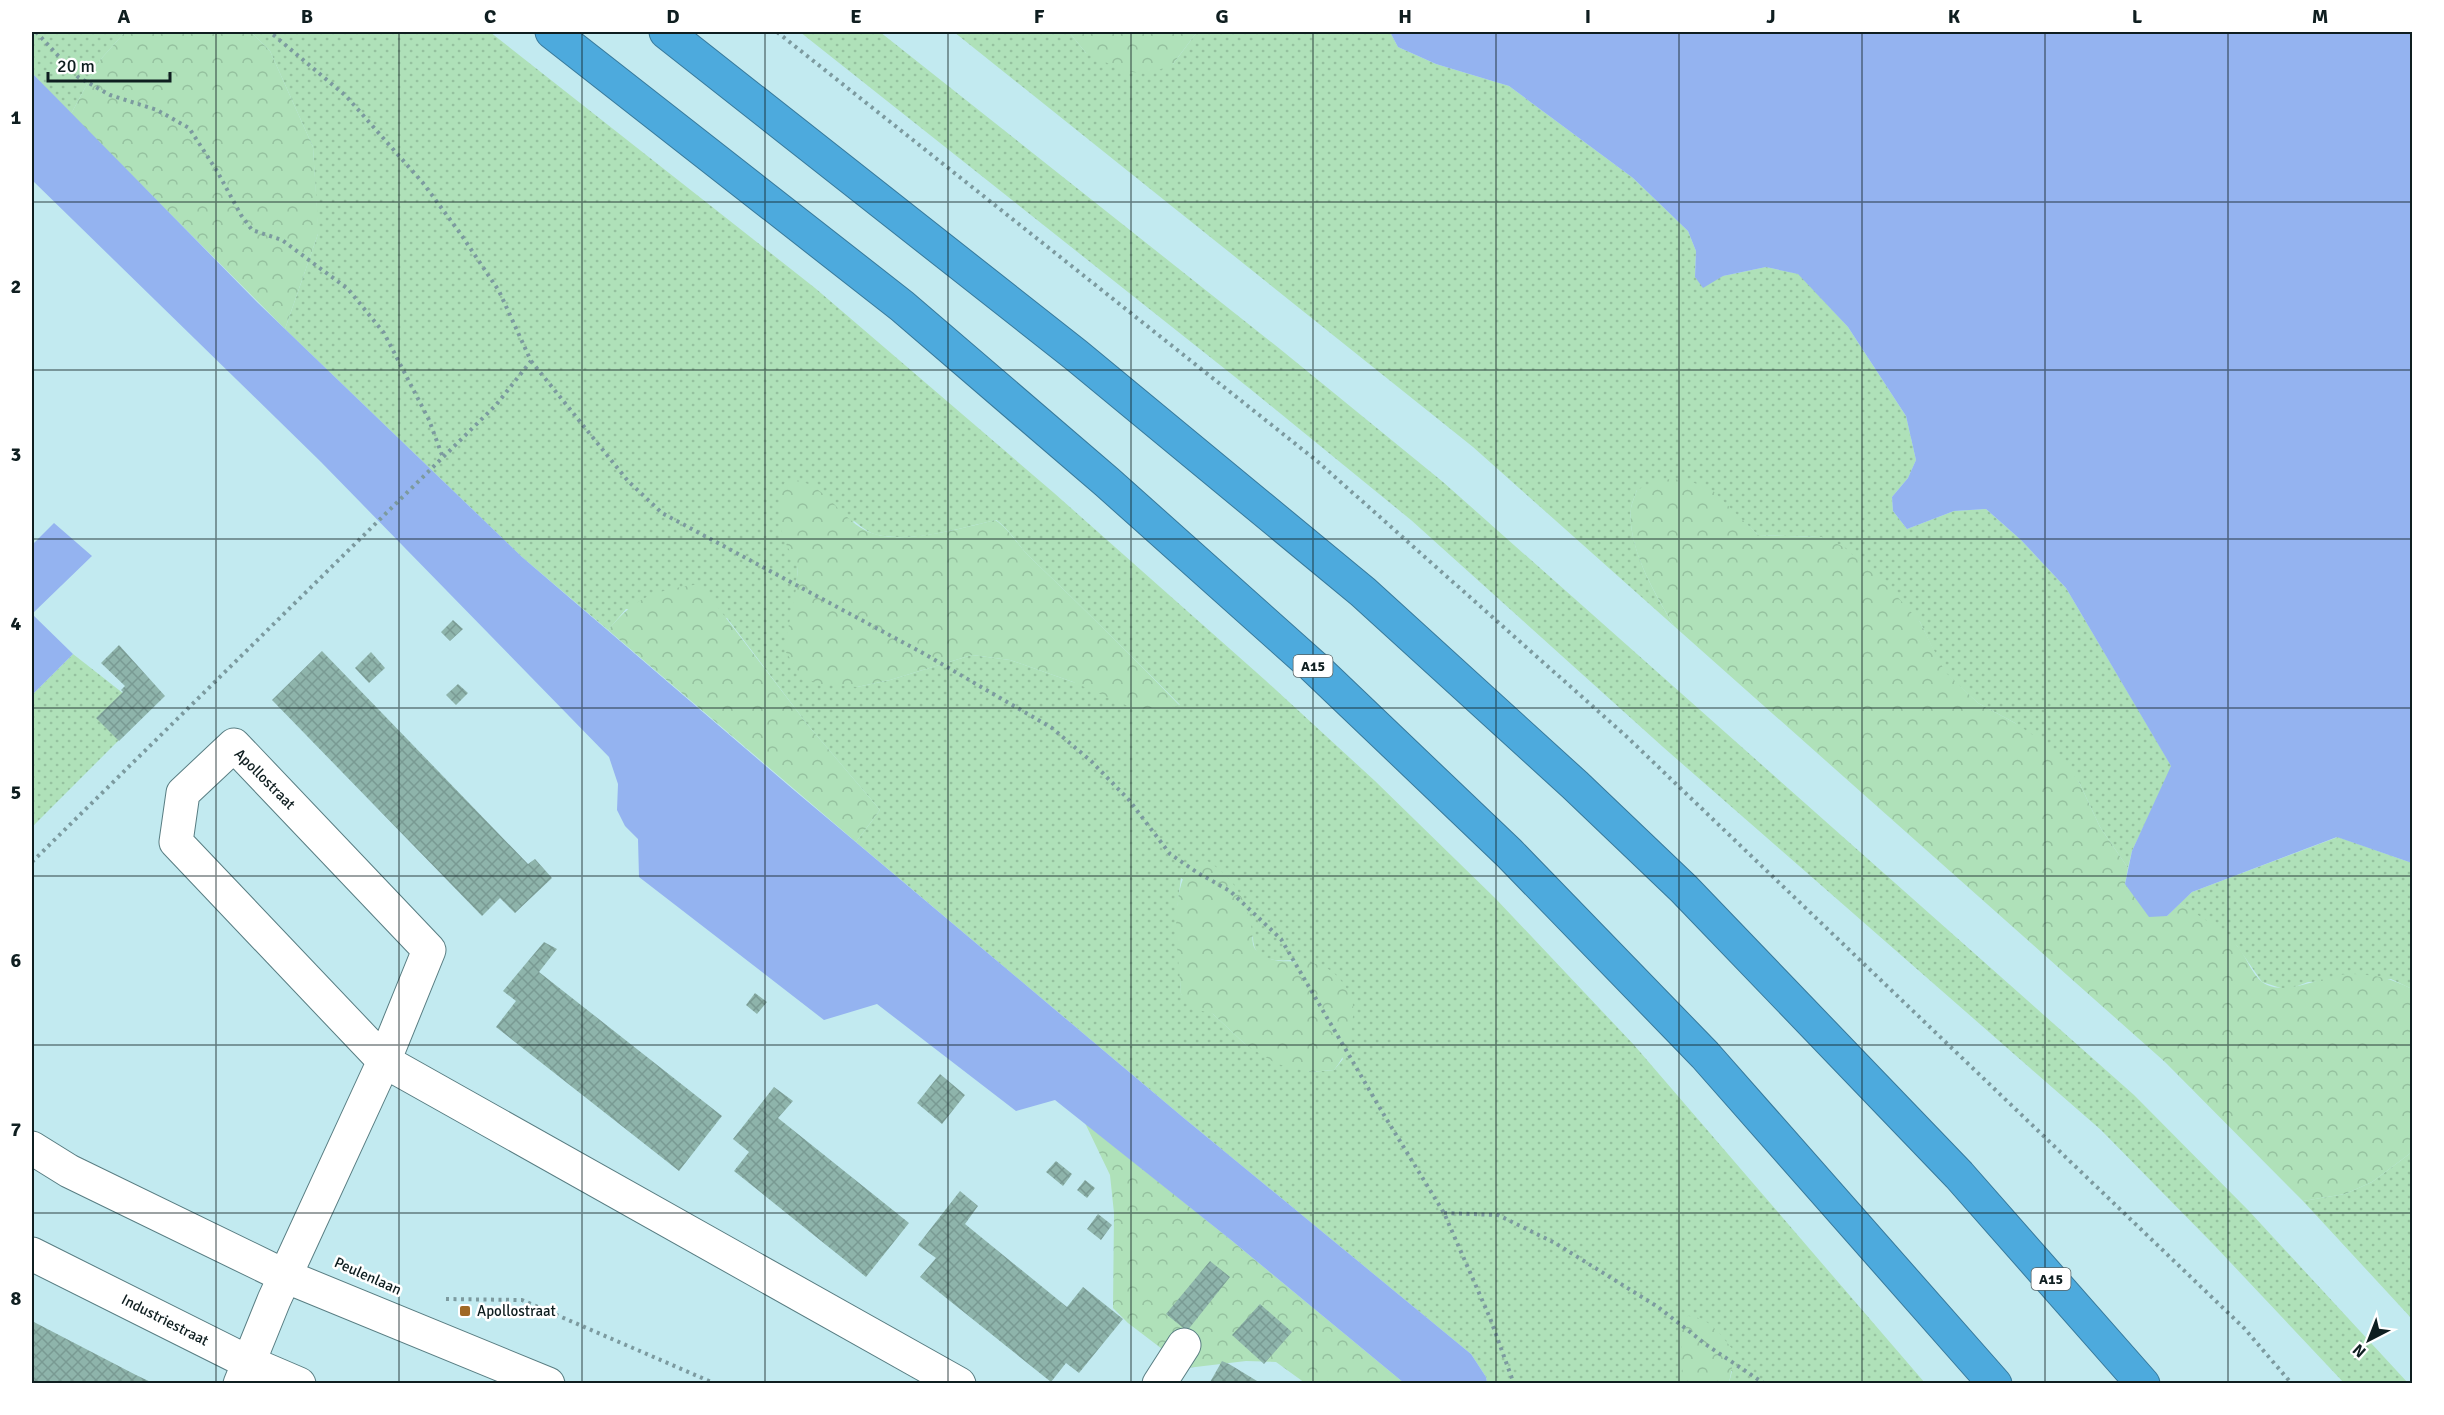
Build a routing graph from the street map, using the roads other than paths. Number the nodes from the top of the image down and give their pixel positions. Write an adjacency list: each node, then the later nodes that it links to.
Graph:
1 (552, 32): 13 (highway, A15)
2 (666, 32): 14 (highway, A15)
3 (384, 1060): 3 (street, Apollostraat); 6 (street, Apollostraat); 11 (street, Apollostraat)
4 (32, 1148): 6 (street, Peulenlaan)
5 (32, 1254): 8 (street, Industriestraat)
6 (285, 1276): 8 (street, Apollostraat); 10 (street, Peulenlaan)
7 (1184, 1345): 12 (street)
8 (245, 1373): 9 (street, Industriestraat)
9 (299, 1383)
10 (548, 1383)
11 (959, 1383)
12 (1159, 1383)
13 (1995, 1383)
14 (2143, 1383)

